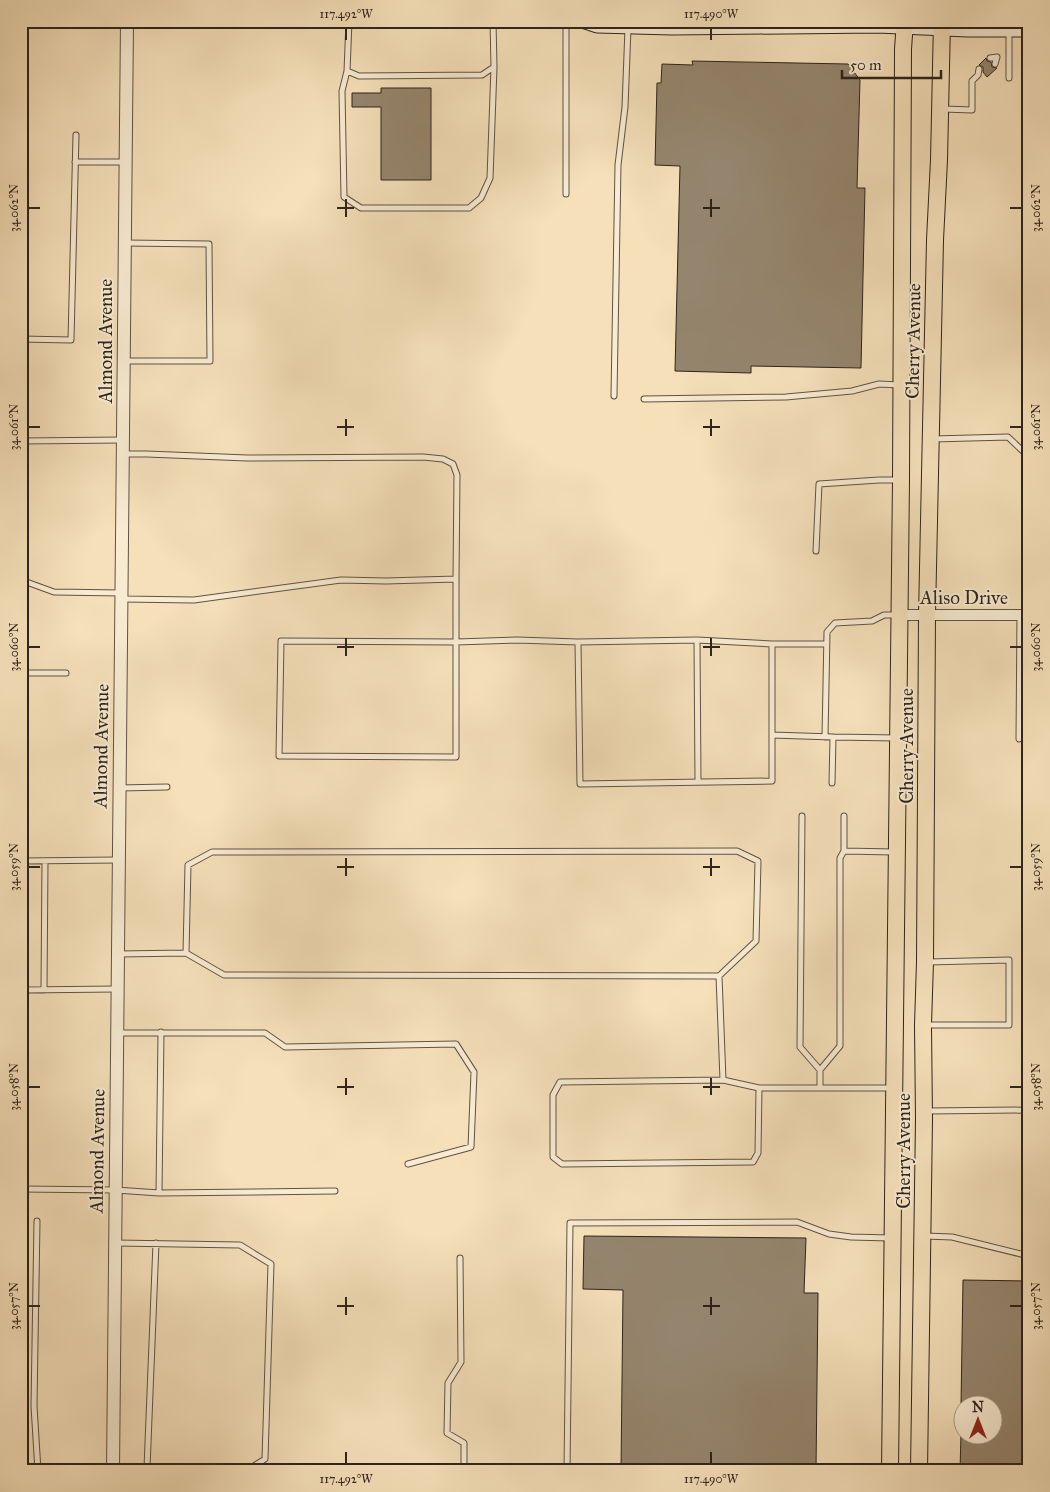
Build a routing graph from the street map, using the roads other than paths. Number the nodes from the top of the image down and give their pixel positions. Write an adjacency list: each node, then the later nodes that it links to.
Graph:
1 (127, 21): 22 (street, Almond Avenue)
2 (348, 21): 16 (lane)
3 (493, 21): 15 (lane)
4 (566, 21): 23 (lane)
5 (585, 21): 8 (main road)
6 (904, 23): 7 (main road); 8 (main road); 27 (main road, Cherry Avenue)
7 (942, 24): 9 (main road); 19 (main road, Cherry Avenue)
8 (628, 26): 28 (lane)
9 (1009, 29): 10 (main road); 12 (lane)
10 (1029, 29)
11 (997, 57): 12 (lane); 13 (lane); 14 (lane)
12 (1009, 57): 18 (lane)
13 (990, 58)
14 (995, 64)
15 (494, 68): 16 (lane); 16 (lane)
16 (347, 70)
17 (981, 73): 19 (lane)
18 (1009, 78)
19 (940, 109): 30 (main road, Cherry Avenue)
20 (76, 135): 21 (lane)
21 (75, 162): 22 (lane); 25 (lane)
22 (126, 162): 24 (street, Almond Avenue)
23 (566, 194)
24 (125, 243): 26 (street, Almond Avenue); 26 (lane)
25 (21, 339)
26 (124, 361): 31 (street, Almond Avenue)
27 (901, 385): 29 (lane); 35 (main road, Cherry Avenue)
28 (614, 396)
29 (644, 399)
30 (930, 439): 34 (lane); 41 (main road, Cherry Avenue)
31 (123, 440): 32 (lane); 33 (street, Almond Avenue)
32 (21, 441)
33 (123, 454): 37 (lane); 39 (street, Almond Avenue)
34 (1029, 457)
35 (901, 480): 36 (lane); 40 (main road, Cherry Avenue)
36 (816, 551)
37 (456, 579): 39 (lane); 44 (lane)
38 (21, 580): 39 (lane)
39 (122, 596): 58 (street, Almond Avenue)
40 (891, 615): 41 (street, Aliso Drive); 47 (lane); 53 (main road, Cherry Avenue)
41 (927, 615): 42 (street, Aliso Drive); 68 (main road, Cherry Avenue)
42 (1025, 615): 54 (lane)
43 (697, 640): 45 (lane); 46 (lane); 55 (lane)
44 (456, 642): 44 (lane); 45 (lane)
45 (578, 642): 55 (lane)
46 (772, 644): 47 (lane); 50 (lane)
47 (826, 644): 51 (lane)
48 (21, 673): 49 (lane)
49 (66, 673)
50 (772, 735): 51 (lane); 55 (lane)
51 (825, 737): 52 (lane)
52 (833, 738): 53 (lane); 56 (lane)
53 (897, 738): 62 (main road, Cherry Avenue)
54 (1018, 738)
55 (698, 782)
56 (832, 783)
57 (166, 787): 58 (lane)
58 (119, 788): 63 (street, Almond Avenue)
59 (802, 816): 76 (lane)
60 (844, 816): 61 (lane)
61 (844, 851): 62 (lane); 76 (lane)
62 (896, 852): 80 (main road, Cherry Avenue)
63 (119, 860): 65 (lane); 67 (street, Almond Avenue)
64 (21, 861): 65 (lane)
65 (46, 861): 72 (lane)
66 (186, 952): 67 (lane); 69 (lane); 69 (lane)
67 (118, 954): 70 (street, Almond Avenue)
68 (925, 962): 73 (main road, Cherry Avenue); 73 (lane)
69 (719, 976): 77 (lane)
70 (118, 989): 72 (lane); 75 (street, Almond Avenue)
71 (21, 990): 72 (lane)
72 (44, 990)
73 (922, 1025): 82 (main road, Cherry Avenue)
74 (161, 1032): 75 (lane); 83 (lane); 87 (lane)
75 (117, 1033): 85 (street, Almond Avenue)
76 (820, 1070): 79 (lane)
77 (722, 1080): 78 (lane); 78 (lane)
78 (758, 1088): 79 (lane)
79 (820, 1088): 80 (lane)
80 (894, 1088): 90 (main road, Cherry Avenue)
81 (1029, 1110): 82 (lane)
82 (924, 1111): 89 (main road, Cherry Avenue)
83 (408, 1164)
84 (21, 1189): 85 (lane)
85 (116, 1190): 87 (lane); 91 (street, Almond Avenue)
86 (335, 1191): 87 (lane)
87 (159, 1193)
88 (37, 1221): 97 (lane)
89 (922, 1236): 93 (lane); 102 (main road, Cherry Avenue)
90 (892, 1238): 100 (lane); 101 (main road, Cherry Avenue)
91 (115, 1243): 92 (lane); 95 (street, Almond Avenue)
92 (156, 1243): 96 (lane); 98 (lane)
93 (1029, 1256)
94 (460, 1258): 99 (lane)
95 (113, 1469): 96 (lane)
96 (150, 1469)
97 (38, 1471)
98 (246, 1471)
99 (464, 1471)
100 (567, 1471)
101 (890, 1471)
102 (919, 1471)

